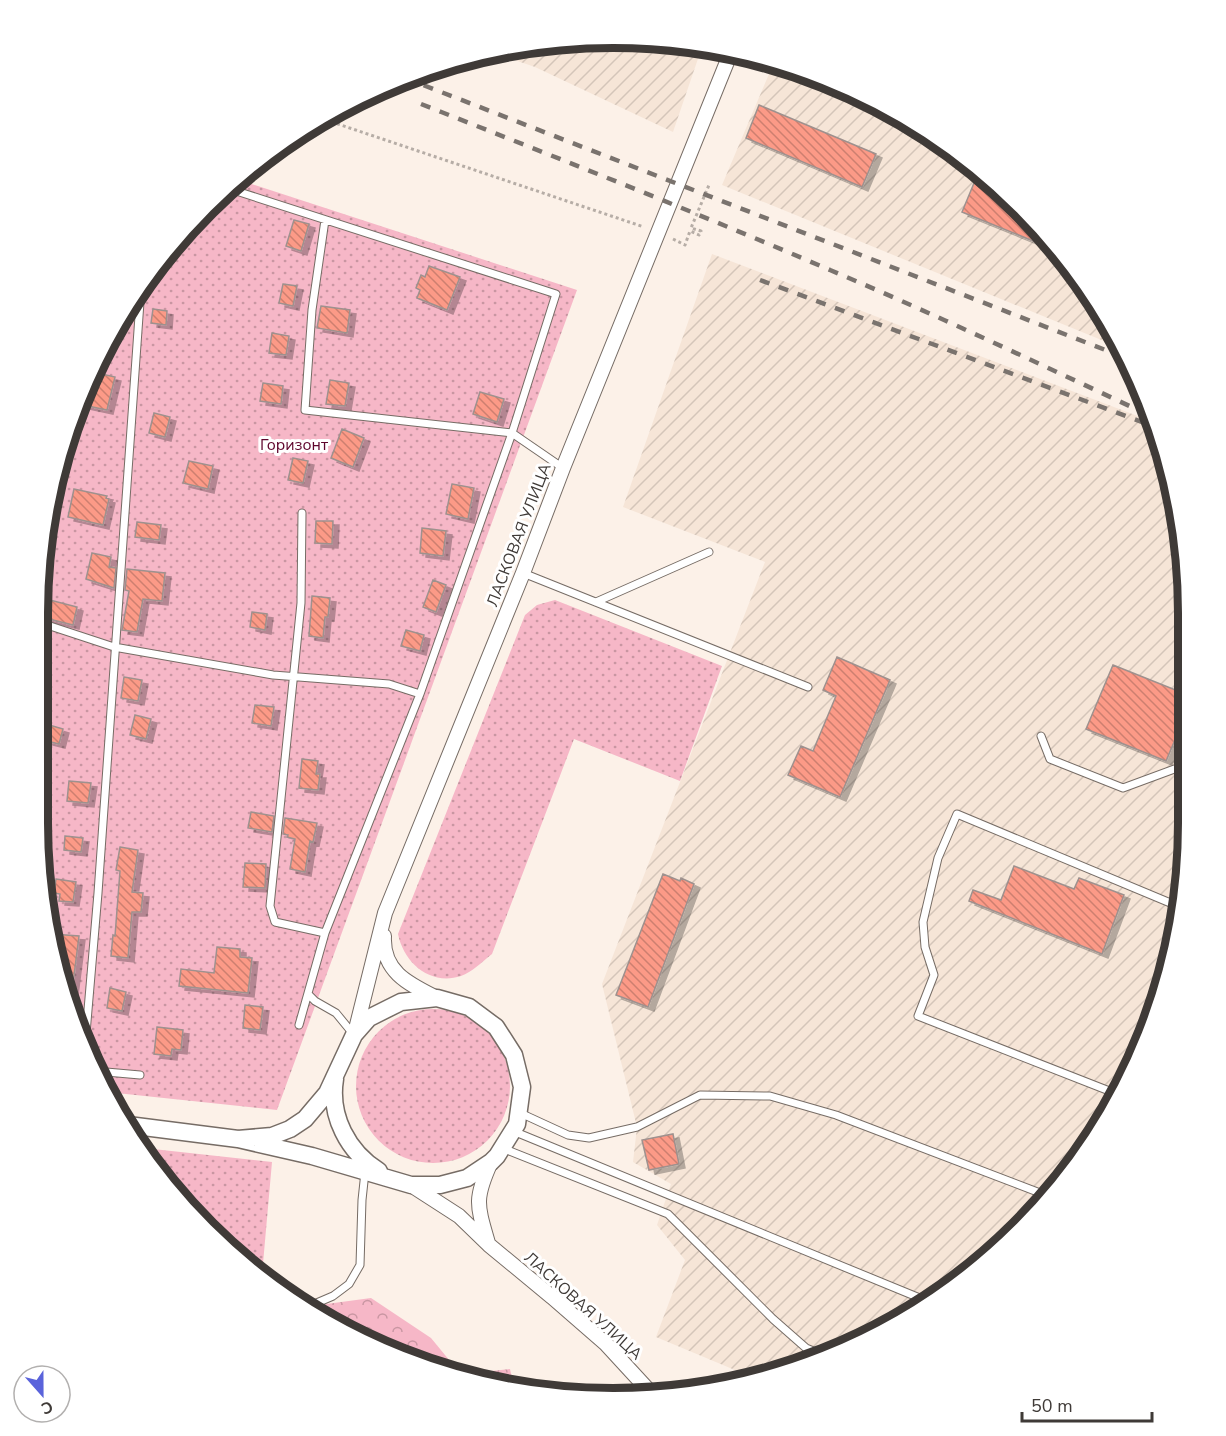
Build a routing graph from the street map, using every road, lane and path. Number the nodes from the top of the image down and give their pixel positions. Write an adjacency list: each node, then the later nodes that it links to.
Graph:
1 (728, 60): 6 (street, ЛАСКОВАЯ УЛИЦА)
2 (334, 123): 6 (path)
3 (709, 185): 6 (path)
4 (237, 191): 5 (lane)
5 (325, 220): 8 (lane); 8 (lane)
6 (659, 232): 9 (street, ЛАСКОВАЯ УЛИЦА)
7 (140, 304): 15 (lane)
8 (512, 433): 9 (lane); 18 (lane)
9 (563, 468): 12 (street, ЛАСКОВАЯ УЛИЦА)
10 (302, 513): 16 (lane)
11 (709, 552): 13 (lane)
12 (523, 573): 13 (lane); 22 (street, ЛАСКОВАЯ УЛИЦА)
13 (596, 602): 17 (lane)
14 (48, 624): 15 (lane)
15 (114, 647): 16 (lane); 27 (lane)
16 (294, 676): 18 (lane); 23 (lane)
17 (808, 687)
18 (420, 694): 23 (lane)
19 (1041, 736): 20 (lane)
20 (1178, 768)
21 (1172, 904): 32 (lane)
22 (385, 913): 25 (street); 28 (street, ЛАСКОВАЯ УЛИЦА)
23 (324, 933): 24 (lane)
24 (308, 994): 26 (lane); 28 (lane)
25 (437, 998): 28 (street); 33 (street)
26 (298, 1025)
27 (87, 1027)
28 (354, 1035): 29 (street)
29 (337, 1071): 36 (street); 40 (street)
30 (106, 1072): 31 (lane)
31 (140, 1075)
32 (1110, 1091)
33 (518, 1112): 35 (street); 42 (lane)
34 (136, 1126): 36 (street)
35 (513, 1130): 37 (street); 44 (lane)
36 (238, 1139): 39 (street)
37 (502, 1148): 38 (street); 46 (lane)
38 (491, 1162): 41 (street); 43 (street)
39 (365, 1171): 40 (street); 45 (lane)
40 (390, 1178): 41 (street)
41 (411, 1185): 43 (street, ЛАСКОВАЯ УЛИЦА)
42 (1040, 1193)
43 (489, 1245): 47 (street, ЛАСКОВАЯ УЛИЦА)
44 (919, 1298)
45 (316, 1303)
46 (813, 1351)
47 (647, 1387)

